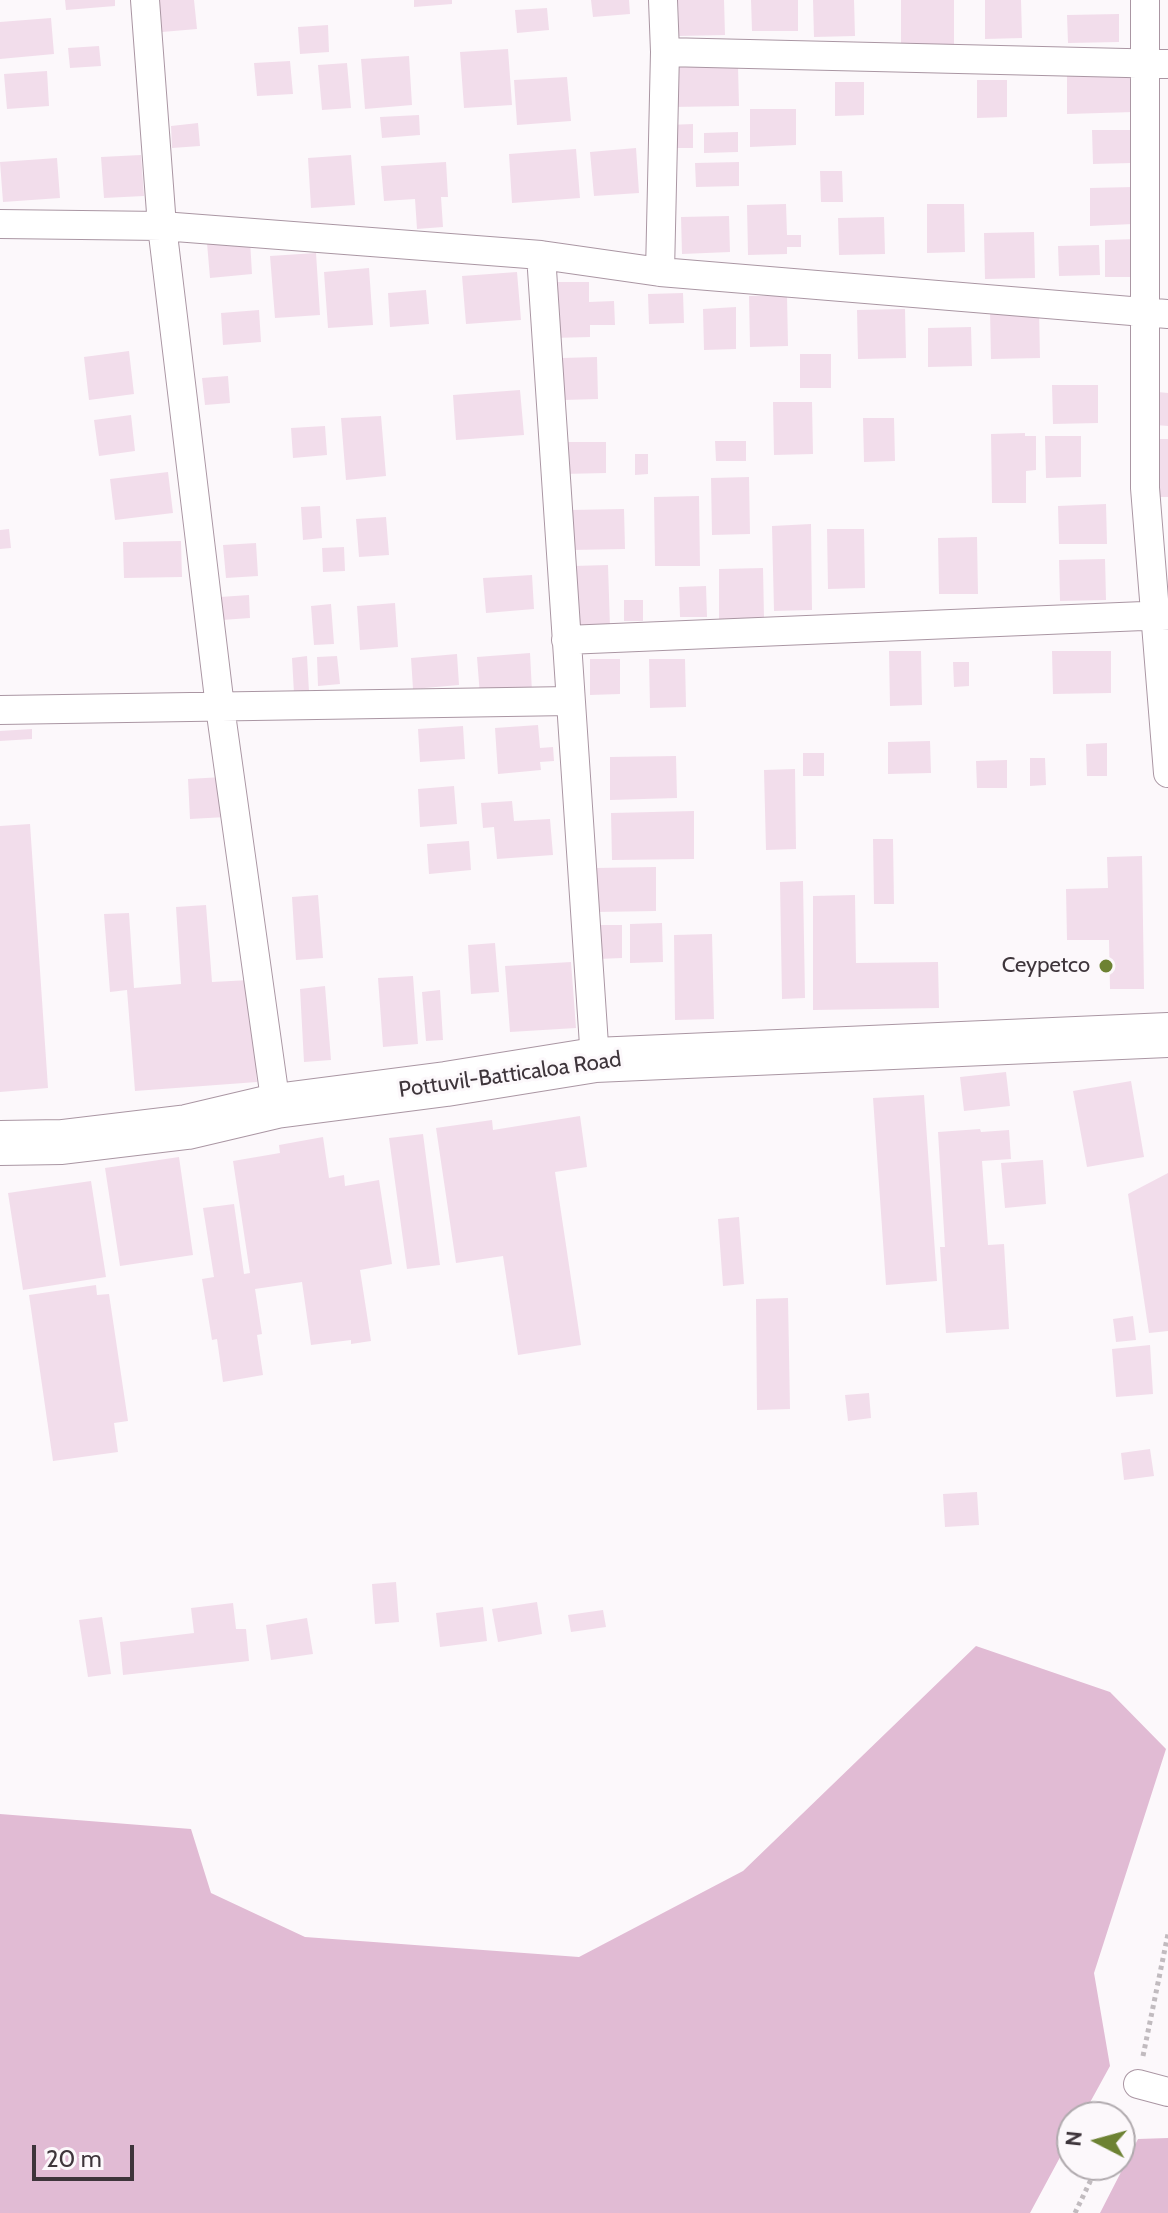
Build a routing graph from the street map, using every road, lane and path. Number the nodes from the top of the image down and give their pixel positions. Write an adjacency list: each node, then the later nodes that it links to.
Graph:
1 (145, 0): 7 (street)
2 (663, 0): 4 (street)
3 (1145, 0): 5 (street)
4 (665, 52): 5 (street); 9 (street)
5 (1157, 65): 10 (street)
6 (0, 224): 7 (street)
7 (162, 226): 8 (street); 14 (street)
8 (541, 255): 9 (street); 12 (street)
9 (660, 272): 10 (street)
10 (1157, 313): 11 (street)
11 (1161, 615): 12 (street); 16 (street)
12 (566, 640): 13 (street)
13 (570, 701): 14 (street); 18 (street)
14 (220, 707): 15 (street); 19 (street)
15 (0, 710)
16 (1168, 773)
17 (1168, 1035): 18 (highway, Pottuvil-Batticaloa Road)
18 (595, 1060): 19 (highway, Pottuvil-Batticaloa Road)
19 (276, 1106): 20 (highway, Pottuvil-Batticaloa Road)
20 (0, 1143)
21 (1168, 1934): 22 (path)
22 (1138, 2084): 23 (street)
23 (1168, 2092)
24 (1090, 2181): 25 (path)
25 (1075, 2213)

